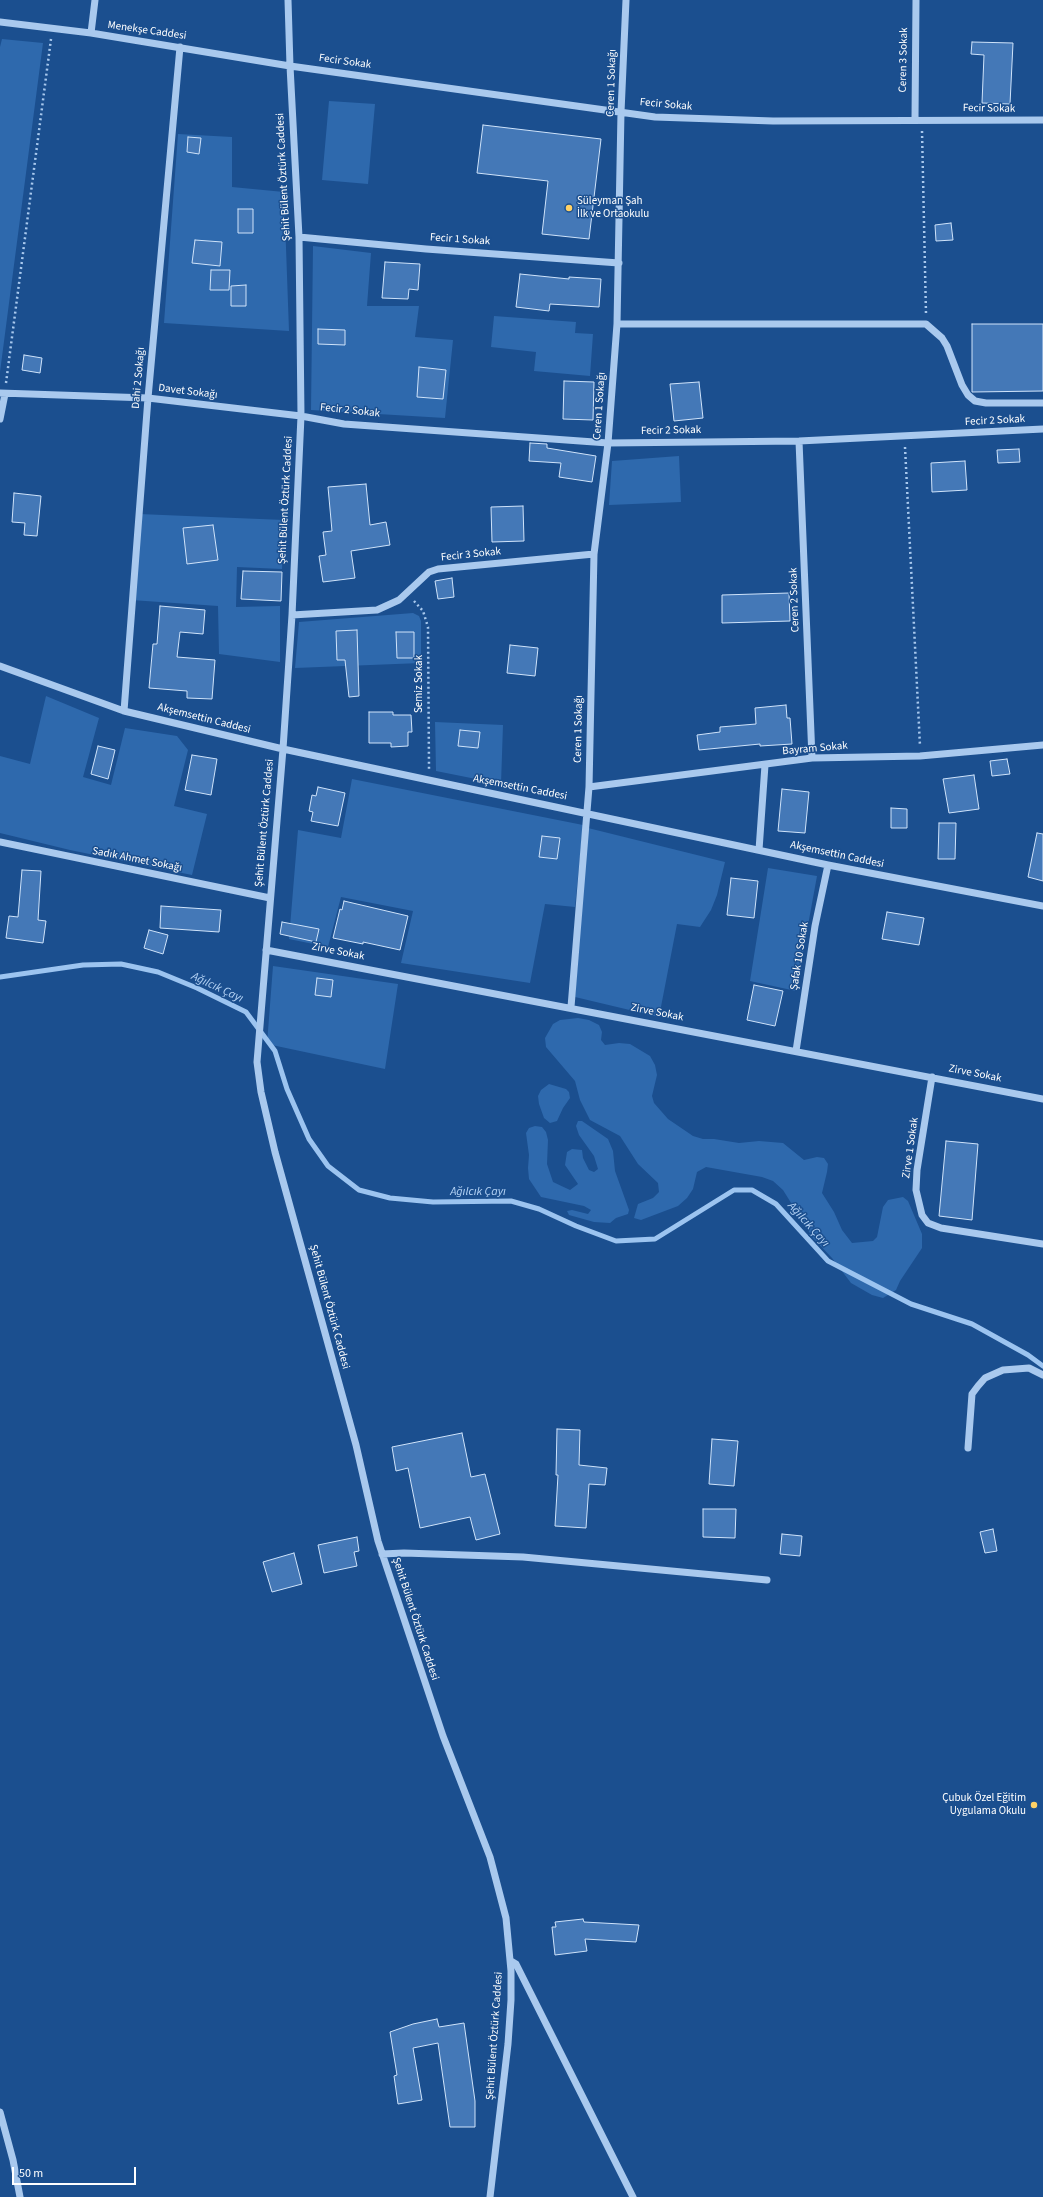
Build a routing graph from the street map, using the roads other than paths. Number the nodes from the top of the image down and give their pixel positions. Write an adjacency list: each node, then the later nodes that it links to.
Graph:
1 (96, 0): 6 (street)
2 (288, 0): 8 (street, Şehit Bülent Öztürk Caddesi)
3 (626, 0): 9 (street, Ceren 1 Sokağı)
4 (916, 0): 10 (street, Ceren 3 Sokak)
5 (0, 22): 6 (street, Menekşe Caddesi)
6 (91, 34): 7 (street, Menekşe Caddesi)
7 (180, 46): 8 (street, Menekşe Caddesi); 16 (street, Dahi 2 Sokağı)
8 (290, 66): 9 (street, Fecir Sokak); 12 (street, Şehit Bülent Öztürk Caddesi)
9 (621, 112): 10 (street, Fecir Sokak); 13 (street, Ceren 1 Sokağı)
10 (918, 119): 11 (street, Fecir Sokak)
11 (1043, 120)
12 (299, 237): 13 (street, Fecir 1 Sokak); 18 (street, Şehit Bülent Öztürk Caddesi)
13 (619, 263): 14 (street, Ceren 1 Sokağı)
14 (617, 324): 17 (street); 22 (street, Ceren 1 Sokağı)
15 (2, 393): 16 (street, Davet Sokağı); 19 (street)
16 (148, 398): 18 (street, Davet Sokağı); 26 (street, Dahi 2 Sokağı)
17 (1043, 403)
18 (301, 416): 22 (street, Fecir 2 Sokak); 24 (street, Şehit Bülent Öztürk Caddesi)
19 (0, 419)
20 (1043, 429): 21 (street, Fecir 2 Sokak)
21 (799, 441): 22 (street, Fecir 2 Sokak); 29 (street, Ceren 2 Sokak)
22 (608, 443): 23 (street, Ceren 1 Sokağı)
23 (594, 554): 24 (street, Fecir 3 Sokak); 31 (street, Ceren 1 Sokağı)
24 (292, 615): 28 (street, Şehit Bülent Öztürk Caddesi)
25 (0, 666): 26 (street, Akşemsettin Caddesi)
26 (124, 711): 28 (street, Akşemsettin Caddesi)
27 (1043, 745): 29 (street, Bayram Sokak)
28 (283, 749): 32 (street, Akşemsettin Caddesi); 36 (street, Şehit Bülent Öztürk Caddesi)
29 (812, 758): 30 (street, Bayram Sokak)
30 (765, 766): 31 (street, Bayram Sokak); 34 (street)
31 (589, 787): 32 (street, Ceren 1 Sokağı)
32 (586, 812): 34 (street, Akşemsettin Caddesi); 39 (street, Ceren 1 Sokağı)
33 (0, 842): 36 (street, Sadık Ahmet Sokağı)
34 (759, 850): 35 (street, Akşemsettin Caddesi)
35 (828, 865): 37 (street, Akşemsettin Caddesi); 40 (street, Şafak 10 Sokak)
36 (270, 898): 38 (street, Şehit Bülent Öztürk Caddesi)
37 (1043, 906)
38 (266, 950): 39 (street, Zirve Sokak); 46 (street, Şehit Bülent Öztürk Caddesi)
39 (571, 1007): 40 (street, Zirve Sokak)
40 (796, 1051): 41 (street, Zirve Sokak)
41 (932, 1077): 42 (street, Zirve Sokak); 43 (street, Zirve 1 Sokak)
42 (1043, 1099)
43 (1043, 1244)
44 (1043, 1375): 45 (street)
45 (968, 1448)
46 (382, 1554): 47 (street); 48 (street, Şehit Bülent Öztürk Caddesi)
47 (767, 1580)
48 (511, 1961): 51 (street, Şehit Bülent Öztürk Caddesi); 52 (street)
49 (0, 2112): 50 (street)
50 (20, 2197)
51 (490, 2197)
52 (633, 2197)

